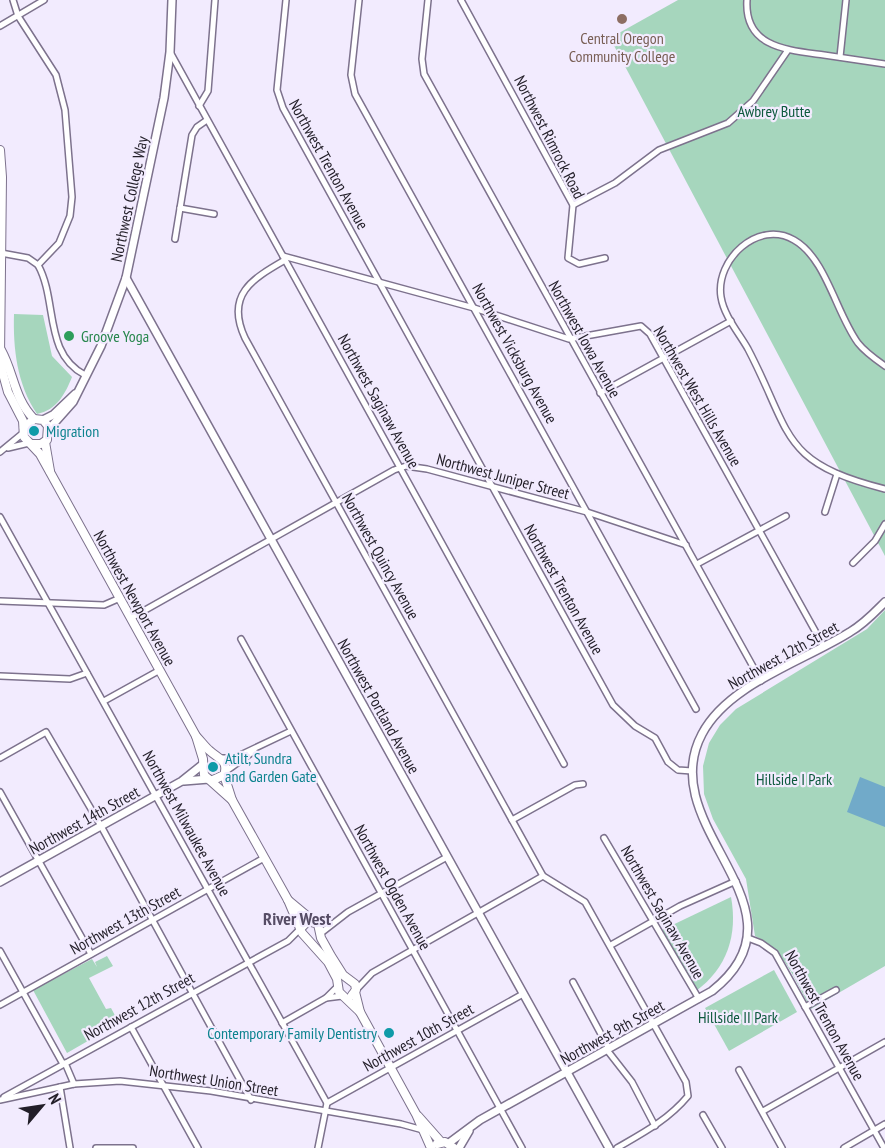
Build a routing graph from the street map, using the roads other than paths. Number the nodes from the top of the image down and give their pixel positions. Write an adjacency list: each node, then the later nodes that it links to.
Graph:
1 (13, 0): 11 (street)
2 (44, 0): 11 (street)
3 (172, 0): 14 (street, Northwest College Way)
4 (215, 0): 17 (street)
5 (286, 0): 29 (street, Northwest Trenton Avenue)
6 (359, 0): 30 (street, Northwest Vicksburg Avenue)
7 (428, 0): 32 (street, Northwest Iowa Avenue)
8 (461, 0): 20 (street, Northwest Rimrock Road)
9 (747, 0): 13 (street)
10 (846, 0): 15 (street)
11 (18, 16): 12 (street); 27 (street)
12 (0, 26)
13 (788, 50): 15 (street); 20 (street)
14 (170, 52): 17 (street, Northwest Saginaw Avenue); 28 (street, Northwest College Way)
15 (840, 57): 16 (street)
16 (885, 64)
17 (199, 106): 18 (street, Northwest Saginaw Avenue)
18 (207, 120): 21 (street); 25 (street, Northwest Saginaw Avenue)
19 (0, 150): 24 (main road)
20 (573, 204): 26 (street, Northwest Rimrock Road)
21 (180, 208): 22 (street); 23 (street)
22 (214, 214)
23 (175, 239)
24 (1, 253): 27 (street); 33 (main road)
25 (284, 258): 29 (street, Northwest West Hills Avenue); 47 (street, Northwest Saginaw Avenue); 52 (street, Northwest Quincy Avenue)
26 (605, 258)
27 (38, 265): 37 (street)
28 (126, 278): 37 (street, Northwest College Way); 59 (street, Northwest Portland Avenue)
29 (379, 282): 30 (street, Northwest West Hills Avenue); 50 (street, Northwest Trenton Avenue)
30 (474, 308): 32 (street, Northwest West Hills Avenue); 53 (street, Northwest Vicksburg Avenue)
31 (731, 321): 34 (street); 36 (street); 49 (street)
32 (570, 339): 34 (street, Northwest West Hills Avenue); 38 (street, Northwest Iowa Avenue)
33 (0, 352): 40 (main road)
34 (663, 358): 38 (street); 58 (street, Northwest West Hills Avenue)
35 (0, 363): 42 (main road)
36 (885, 366)
37 (85, 375): 39 (street, Northwest College Way)
38 (600, 393): 60 (street, Northwest Iowa Avenue)
39 (75, 394): 40 (street, Northwest College Way); 41 (street, Northwest College Way)
40 (38, 420): 41 (main road); 42 (main road)
41 (49, 429): 43 (main road)
42 (24, 430): 44 (main road); 46 (street)
43 (45, 442): 44 (main road); 48 (main road, Northwest Newport Avenue)
44 (31, 443): 46 (street); 48 (main road, Northwest Newport Avenue)
45 (0, 444): 46 (street)
46 (2, 451)
47 (400, 468): 50 (street, Northwest Juniper Street); 52 (street); 82 (street, Northwest Saginaw Avenue)
48 (50, 473): 63 (main road, Northwest Newport Avenue)
49 (837, 474): 51 (street); 54 (street)
50 (493, 489): 53 (street, Northwest Juniper Street); 83 (street, Northwest Trenton Avenue)
51 (885, 489)
52 (336, 502): 59 (street); 91 (street, Northwest Quincy Avenue)
53 (587, 512): 60 (street, Northwest Juniper Street); 75 (street, Northwest Vicksburg Avenue)
54 (825, 512)
55 (786, 516): 58 (street)
56 (0, 517): 66 (street, Northwest Milwaukee Avenue)
57 (885, 524): 61 (street)
58 (760, 530): 62 (street); 69 (street, Northwest West Hills Avenue)
59 (271, 539): 67 (street); 94 (street, Northwest Portland Avenue)
60 (686, 545): 62 (street, Northwest Iowa Avenue)
61 (853, 563)
62 (697, 564): 73 (street, Northwest Iowa Avenue)
63 (120, 598): 66 (street); 67 (main road, Northwest Newport Avenue)
64 (0, 601): 66 (street)
65 (885, 602): 69 (street, Northwest 12th Street)
66 (49, 603): 71 (street, Northwest Milwaukee Avenue)
67 (130, 618): 70 (main road, Northwest Newport Avenue)
68 (241, 639): 76 (street, Northwest Ogden Avenue)
69 (824, 647): 73 (street, Northwest 12th Street)
70 (160, 670): 74 (street); 77 (main road, Northwest Newport Avenue)
71 (87, 673): 72 (street); 74 (street, Northwest Milwaukee Avenue)
72 (0, 676)
73 (761, 681): 83 (street, Northwest 12th Street)
74 (104, 701): 89 (street, Northwest Milwaukee Avenue)
75 (696, 709)
76 (291, 731): 78 (street); 101 (street, Northwest Ogden Avenue)
77 (196, 736): 79 (main road, Northwest Newport Avenue); 81 (main road, Northwest Newport Avenue)
78 (258, 748): 79 (street); 84 (street)
79 (219, 757): 81 (main road); 84 (main road)
80 (0, 758): 92 (street)
81 (203, 764): 85 (main road); 86 (street, Northwest 14th Street)
82 (564, 764)
83 (692, 771): 98 (street)
84 (225, 773): 85 (main road); 90 (main road)
85 (212, 780): 86 (street, Northwest 14th Street); 90 (main road)
86 (182, 781): 89 (street, Northwest 14th Street)
87 (583, 784): 91 (street)
88 (0, 792): 96 (street)
89 (157, 796): 92 (street, Northwest 14th Street); 100 (street, Northwest Milwaukee Avenue)
90 (232, 800): 95 (main road)
91 (512, 820): 97 (street, Northwest Quincy Avenue)
92 (101, 826): 96 (street, Northwest 14th Street); 104 (street)
93 (604, 838): 105 (street, Northwest Saginaw Avenue)
94 (447, 857): 101 (street); 103 (street, Northwest Portland Avenue)
95 (264, 858): 100 (street, Northwest 13th Street); 102 (main road)
96 (39, 861): 99 (street, Northwest 14th Street); 116 (street)
97 (543, 876): 103 (street); 113 (street)
98 (736, 881): 105 (street); 111 (street)
99 (0, 882)
100 (208, 889): 104 (street, Northwest 13th Street); 117 (street, Northwest Milwaukee Avenue)
101 (381, 893): 107 (street); 115 (street, Northwest Ogden Avenue)
102 (288, 900): 106 (main road); 108 (main road)
103 (478, 913): 115 (street); 126 (street, Northwest Portland Avenue)
104 (153, 920): 116 (street, Northwest 13th Street); 125 (street)
105 (655, 920): 113 (street); 129 (street, Northwest Saginaw Avenue)
106 (314, 921): 107 (street); 108 (main road); 109 (main road)
107 (333, 921): 109 (street)
108 (302, 927): 110 (street, Northwest 12th Street); 112 (main road)
109 (320, 934): 118 (main road)
110 (292, 938): 112 (street); 117 (street, Northwest 12th Street)
111 (748, 938): 129 (street, Northwest 9th Street); 131 (street, Northwest Trenton Avenue)
112 (309, 940): 121 (main road)
113 (611, 945): 134 (street)
114 (0, 951): 124 (street)
115 (413, 951): 119 (street); 136 (street, Northwest Ogden Avenue)
116 (91, 954): 124 (street, Northwest 13th Street)
117 (248, 962): 125 (street, Northwest 12th Street); 133 (street, Northwest Milwaukee Avenue)
118 (349, 979): 119 (street); 123 (main road)
119 (366, 979): 123 (street)
120 (573, 982): 138 (street)
121 (338, 985): 127 (main road); 128 (street)
122 (836, 990): 131 (street)
123 (356, 991): 127 (main road); 132 (main road)
124 (23, 992): 130 (street, Northwest 13th Street); 139 (street)
125 (192, 993): 135 (street, Northwest 12th Street); 148 (street)
126 (523, 994): 136 (street, Northwest 10th Street); 143 (street, Northwest Portland Avenue)
127 (344, 996): 128 (street); 132 (main road)
128 (326, 998): 133 (street)
129 (699, 999): 134 (street, Northwest 9th Street)
130 (0, 1005)
131 (805, 1007): 141 (street, Northwest Trenton Avenue)
132 (360, 1012): 140 (main road)
133 (282, 1023): 149 (street, Northwest Milwaukee Avenue)
134 (653, 1024): 138 (street, Northwest 9th Street); 156 (street)
135 (130, 1027): 139 (street, Northwest 12th Street); 145 (street)
136 (457, 1031): 140 (street, Northwest 10th Street); 150 (street, Northwest Ogden Avenue)
137 (885, 1042): 141 (street)
138 (608, 1050): 143 (street, Northwest 9th Street); 156 (street)
139 (64, 1064): 144 (street); 147 (street, Northwest 12th Street)
140 (390, 1067): 149 (street, Northwest 10th Street); 153 (main road)
141 (839, 1068): 151 (street); 159 (street, Northwest Trenton Avenue)
142 (739, 1070): 151 (street)
143 (567, 1072): 150 (street, Northwest 9th Street); 169 (street, Northwest Portland Avenue)
144 (74, 1084): 145 (street, Northwest Union Street); 146 (street, Northwest Union Street)
145 (164, 1085): 148 (street, Northwest Union Street); 164 (street)
146 (60, 1087): 147 (street, Northwest Union Street); 161 (street)
147 (0, 1099)
148 (251, 1100): 152 (street, Northwest Union Street)
149 (327, 1103): 152 (street)
150 (500, 1109): 158 (street, Northwest 9th Street); 168 (street, Northwest Ogden Avenue)
151 (763, 1111): 172 (street)
152 (323, 1112): 157 (street, Northwest Union Street); 165 (street)
153 (416, 1114): 157 (main road); 160 (main road)
154 (703, 1114): 171 (street)
155 (885, 1124): 159 (street)
156 (655, 1126): 170 (street)
157 (423, 1130): 166 (main road)
158 (469, 1131): 160 (street, Northwest 9th Street); 167 (street, Northwest 9th Street)
159 (874, 1131): 173 (street); 174 (street, Northwest Trenton Avenue)
160 (448, 1144): 166 (main road)
161 (70, 1148)
162 (96, 1148): 163 (street)
163 (133, 1148)
164 (198, 1148)
165 (318, 1148)
166 (431, 1148)
167 (459, 1148)
168 (522, 1148)
169 (609, 1148)
170 (617, 1148)
171 (722, 1148)
172 (782, 1148)
173 (844, 1148)
174 (884, 1148)

